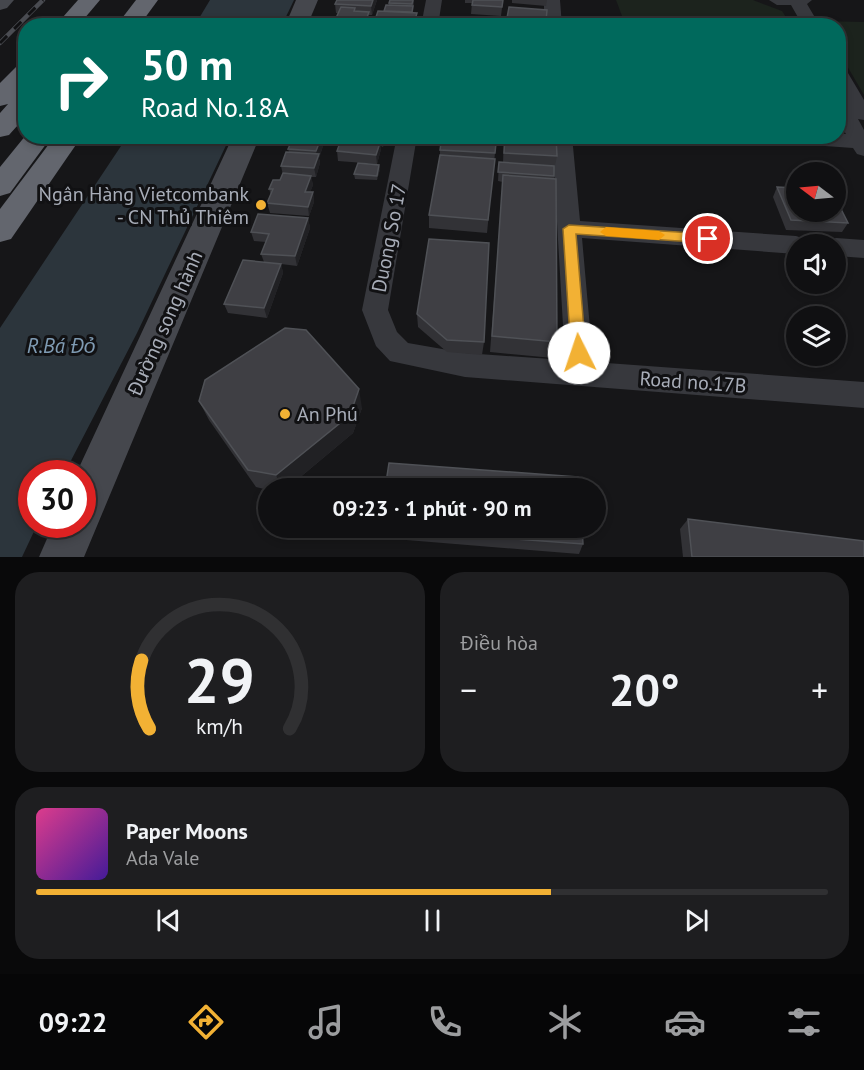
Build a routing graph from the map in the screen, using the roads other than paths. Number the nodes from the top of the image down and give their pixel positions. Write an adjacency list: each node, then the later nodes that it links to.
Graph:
1 (3, 0): 10 (main road)
2 (89, 0): 11 (highway)
3 (110, 0): 12 (highway)
4 (147, 0): 13 (highway)
5 (169, 0): 14 (highway)
6 (307, 0): 15 (main road)
7 (434, 0): 16 (street)
8 (552, 0): 17 (street)
9 (791, 1): 18 (street); 19 (street)
10 (0, 3)
11 (73, 18)
12 (95, 18)
13 (133, 18)
14 (156, 18)
15 (299, 18)
16 (431, 18)
17 (553, 18)
18 (796, 18)
19 (805, 18)
20 (18, 79): 22 (highway)
21 (846, 86): 25 (street)
22 (0, 98)
23 (18, 108): 26 (highway)
24 (846, 115): 33 (street)
25 (864, 116)
26 (0, 129)
27 (846, 143): 33 (street)
28 (33, 144): 34 (highway)
29 (63, 144): 36 (highway)
30 (243, 144): 42 (main road, Đường song hành)
31 (406, 144): 40 (street, Duong So 17)
32 (563, 144): 35 (street)
33 (863, 144)
34 (0, 186)
35 (569, 229): 37 (street); 40 (street)
36 (0, 231)
37 (786, 244)
38 (846, 248): 39 (street)
39 (864, 249)
40 (580, 374): 41 (street, Road no.17B)
41 (864, 395)
42 (96, 477)
43 (69, 538): 44 (main road)
44 (61, 557)

